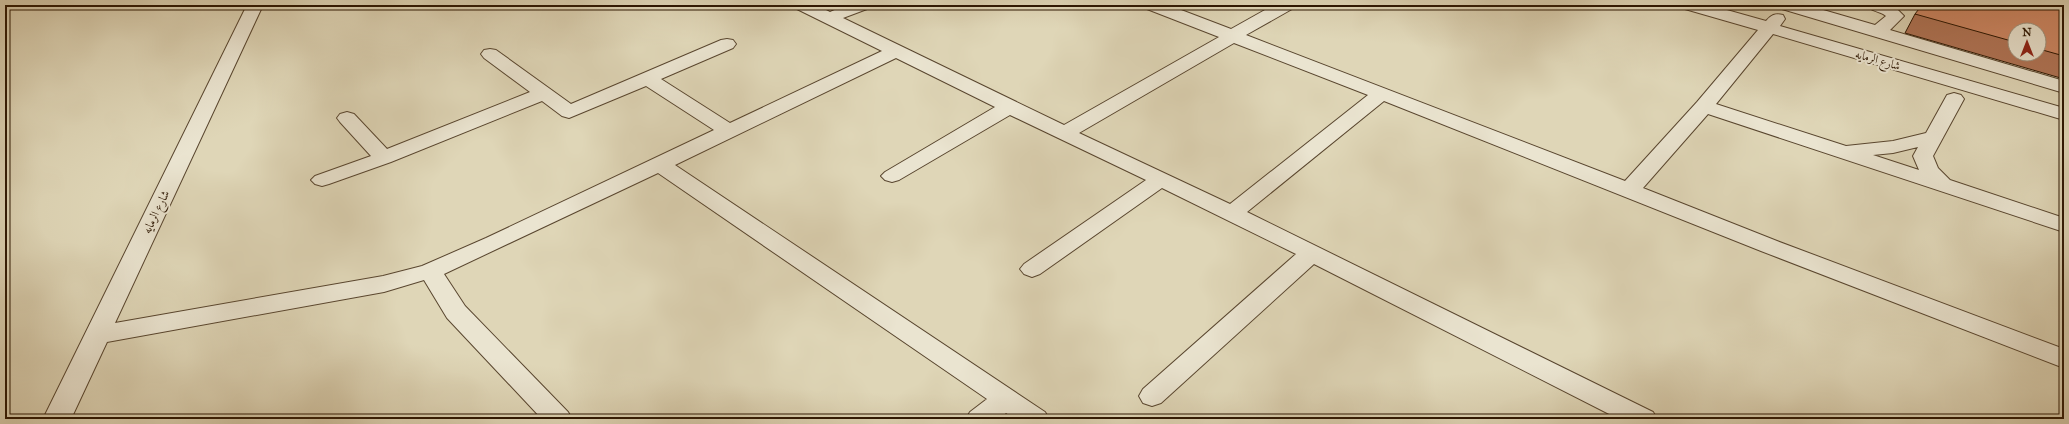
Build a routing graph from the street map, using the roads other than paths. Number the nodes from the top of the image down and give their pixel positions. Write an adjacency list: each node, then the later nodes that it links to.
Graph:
1 (255, 5): 42 (street, شارع الرمايه)
2 (803, 5): 10 (street)
3 (861, 5): 10 (street)
4 (1153, 5): 12 (street)
5 (1286, 5): 12 (street)
6 (1691, 5): 9 (street, شارع الرمايه)
7 (1729, 5): 9 (street, شارع الرمايه)
8 (1874, 5): 11 (street)
9 (1778, 17): 11 (street); 21 (street, شارع الرمايه); 22 (street); 24 (street, شارع الرمايه)
10 (829, 18): 14 (street)
11 (1878, 32): 17 (street)
12 (1231, 37): 19 (street); 27 (street)
13 (727, 44): 16 (street)
14 (897, 51): 23 (street); 26 (street)
15 (490, 54): 18 (street)
16 (646, 78): 18 (street); 26 (street)
17 (2064, 87)
18 (543, 94): 30 (street)
19 (1381, 94): 36 (street); 37 (street)
20 (1954, 99): 28 (street)
21 (2064, 102)
22 (1704, 106): 29 (street); 36 (street)
23 (1009, 107): 27 (street); 32 (street)
24 (2064, 114)
25 (347, 118): 30 (street)
26 (729, 131): 31 (street)
27 (1065, 133): 33 (street)
28 (1934, 137): 29 (street); 35 (street)
29 (1841, 151): 35 (street)
30 (384, 158): 34 (street)
31 (661, 164): 41 (street); 45 (street)
32 (892, 176)
33 (1161, 179): 37 (street); 40 (street)
34 (322, 180)
35 (1943, 185): 38 (street)
36 (1629, 190): 43 (street)
37 (1232, 213): 39 (street)
38 (2064, 225)
39 (1312, 253): 44 (street); 50 (street)
40 (1032, 270)
41 (430, 271): 42 (street); 47 (street)
42 (97, 336): 46 (street, شارع الرمايه)
43 (2064, 359)
44 (1152, 396)
45 (1006, 399): 48 (street); 49 (street)
46 (57, 419)
47 (558, 419)
48 (980, 419)
49 (1035, 419)
50 (1643, 419)

